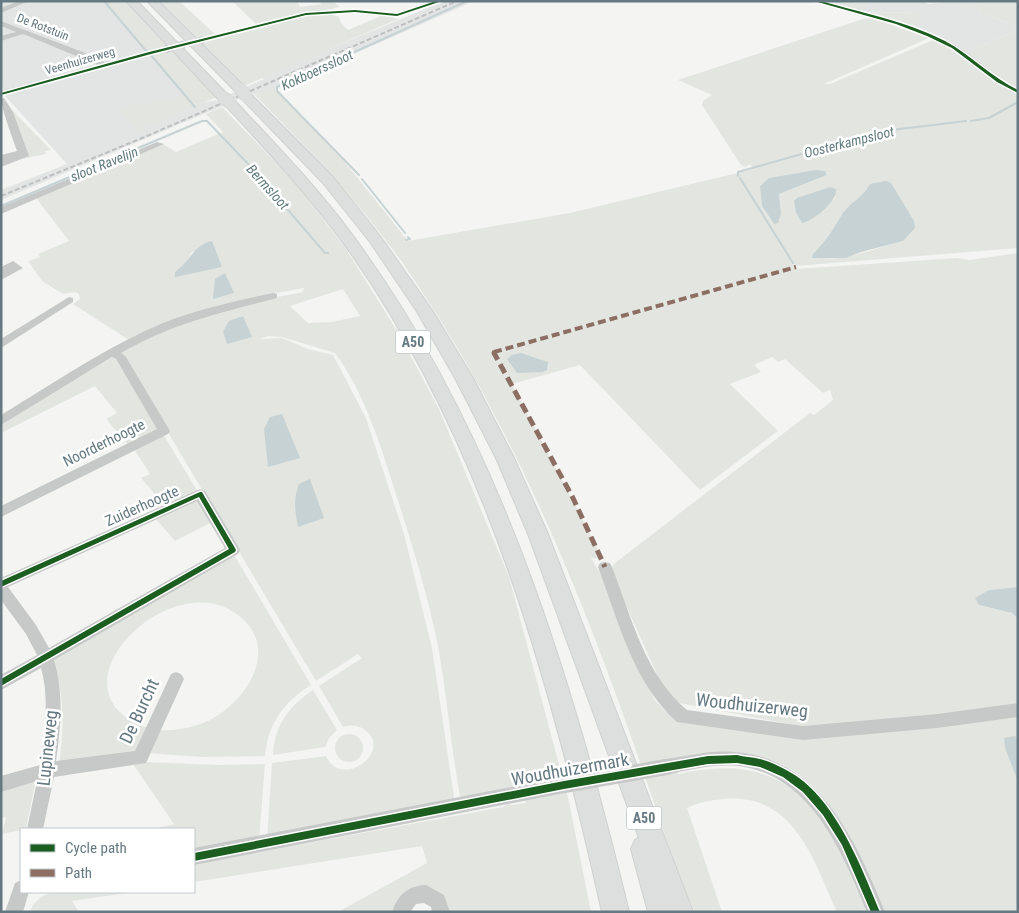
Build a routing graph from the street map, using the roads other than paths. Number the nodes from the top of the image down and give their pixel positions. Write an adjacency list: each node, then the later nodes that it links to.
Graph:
1 (26, 1): 7 (street, De Rotstuin)
2 (131, 1): 49 (highway, A50)
3 (152, 1): 40 (highway, A50)
4 (337, 1): 8 (street)
5 (440, 1): 8 (street)
6 (816, 1): 15 (street)
7 (1, 11)
8 (344, 11): 12 (street)
9 (1, 23): 10 (street, De Rotstuin)
10 (23, 32): 11 (street); 14 (street, De Rotstuin)
11 (1, 39)
12 (203, 40)
13 (165, 49): 14 (street, Veenhuizerweg)
14 (103, 66): 16 (street, Veenhuizerweg)
15 (1018, 92)
16 (1, 94)
17 (1, 100): 18 (street)
18 (12, 120): 19 (street); 21 (street)
19 (1, 122)
20 (160, 144): 24 (street)
21 (22, 152): 22 (street); 23 (street)
22 (1, 158)
23 (1, 164)
24 (1, 211)
25 (1, 270): 26 (street)
26 (1, 277)
27 (273, 296): 30 (street)
28 (69, 300): 29 (street)
29 (1, 344)
30 (113, 353): 31 (street); 32 (street, Noorderhoogte)
31 (1, 421)
32 (1, 512)
33 (605, 567): 39 (street, Woudhuizerweg)
34 (1, 584): 36 (street, Zuiderhoogte)
35 (4, 599): 36 (street, Lupineweg)
36 (46, 658): 38 (street); 41 (street, Lupineweg)
37 (176, 679): 41 (street, De Burcht)
38 (1, 683)
39 (1018, 710)
40 (608, 725): 50 (highway, A50); 51 (highway, A50)
41 (47, 770): 42 (street); 43 (street, Lupineweg)
42 (1, 784)
43 (35, 828)
44 (195, 857): 52 (street, Woudhuizermark, bridge)
45 (20, 893): 46 (street)
46 (14, 912)
47 (401, 912): 48 (street)
48 (441, 912)
49 (616, 912)
50 (662, 912)
51 (680, 912)
52 (876, 912)

